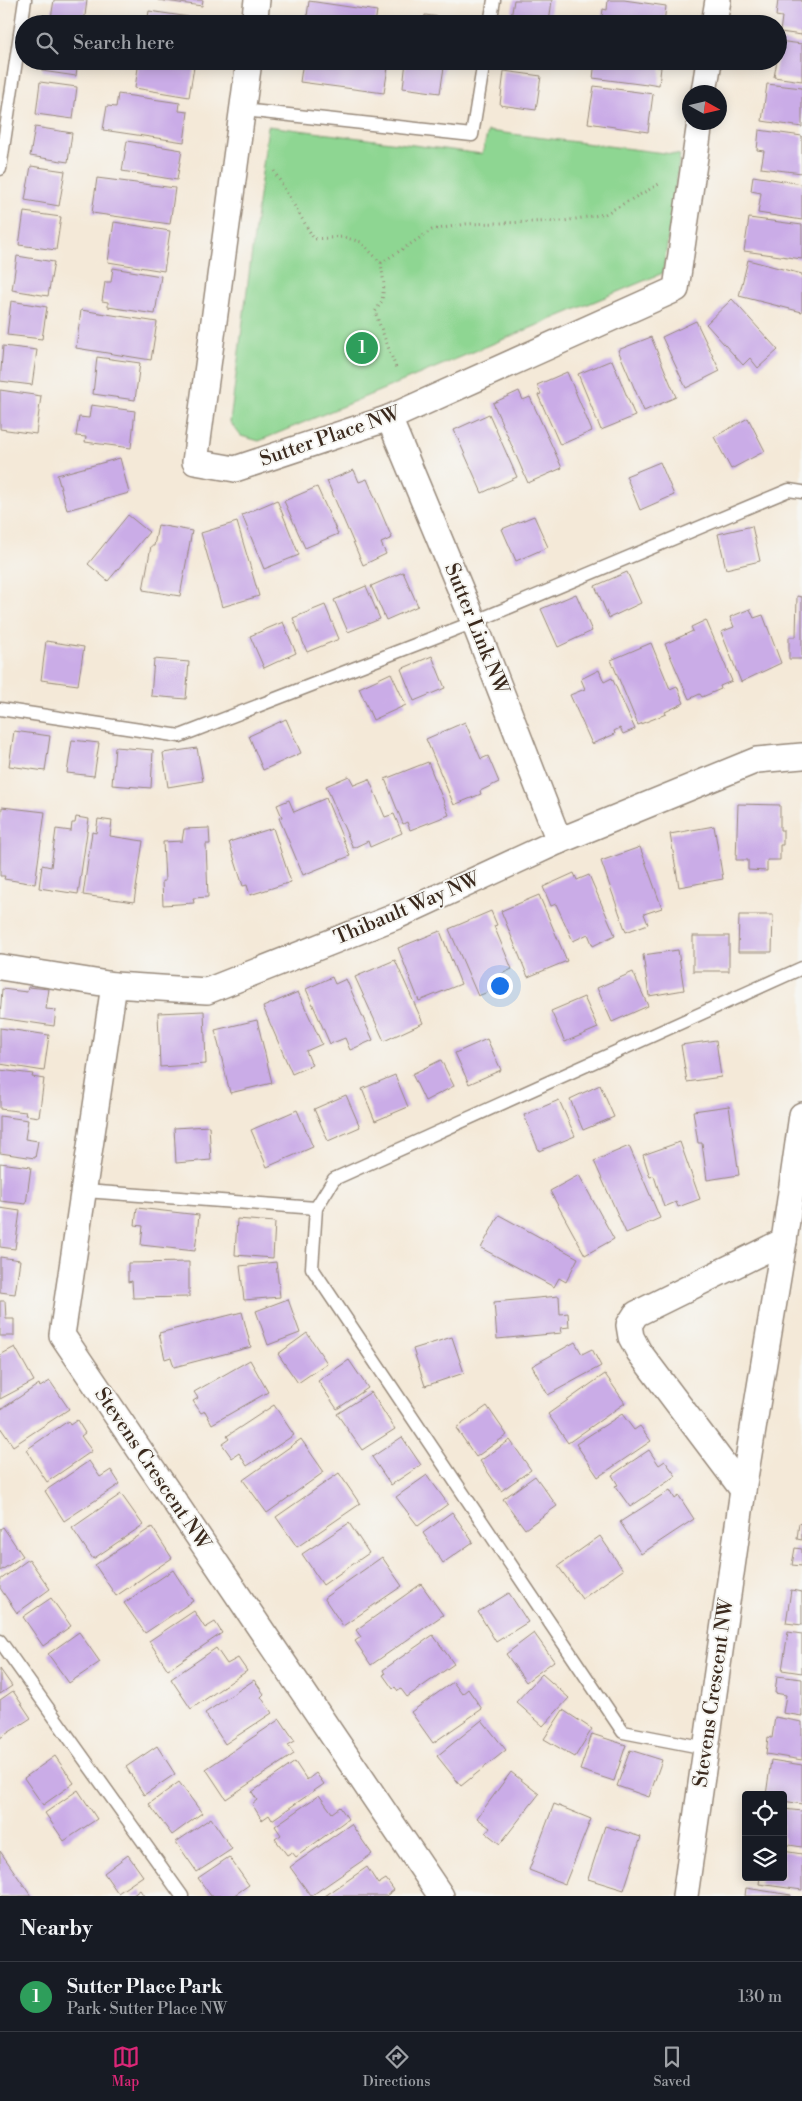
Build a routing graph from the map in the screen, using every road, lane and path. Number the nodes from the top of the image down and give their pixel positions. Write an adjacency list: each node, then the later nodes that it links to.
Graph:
1 (24, 0): 5 (lane)
2 (257, 0): 6 (street)
3 (494, 0): 7 (lane)
4 (718, 0): 8 (street)
5 (22, 15)
6 (255, 15)
7 (492, 15)
8 (716, 15)
9 (15, 63): 16 (lane)
10 (248, 70): 14 (street, Sutter Place NW)
11 (483, 70): 14 (lane)
12 (708, 70): 13 (street)
13 (705, 85)
14 (243, 110): 21 (street, Sutter Place NW)
15 (699, 130): 21 (street, Sutter Place NW)
16 (0, 169)
17 (274, 171): 19 (path)
18 (662, 183): 19 (path)
19 (381, 263): 20 (path)
20 (396, 368)
21 (389, 418): 23 (street, Sutter Link NW)
22 (802, 492): 23 (lane)
23 (474, 622): 24 (lane); 26 (street, Sutter Link NW)
24 (0, 709)
25 (802, 756): 26 (street, Thibault Way NW)
26 (559, 842): 29 (street, Thibault Way NW)
27 (0, 967): 29 (street, Thibault Way NW)
28 (802, 968): 32 (lane)
29 (114, 985): 31 (street, Stevens Crescent NW)
30 (802, 1114): 33 (street, Stevens Crescent NW)
31 (85, 1191): 32 (lane); 38 (street, Stevens Crescent NW)
32 (316, 1208): 36 (lane)
33 (784, 1241): 34 (street, Stevens Crescent NW); 34 (street)
34 (743, 1490): 36 (street, Stevens Crescent NW)
35 (0, 1641): 37 (lane)
36 (706, 1748): 39 (street, Stevens Crescent NW)
37 (182, 1896)
38 (441, 1896)
39 (685, 1896)

